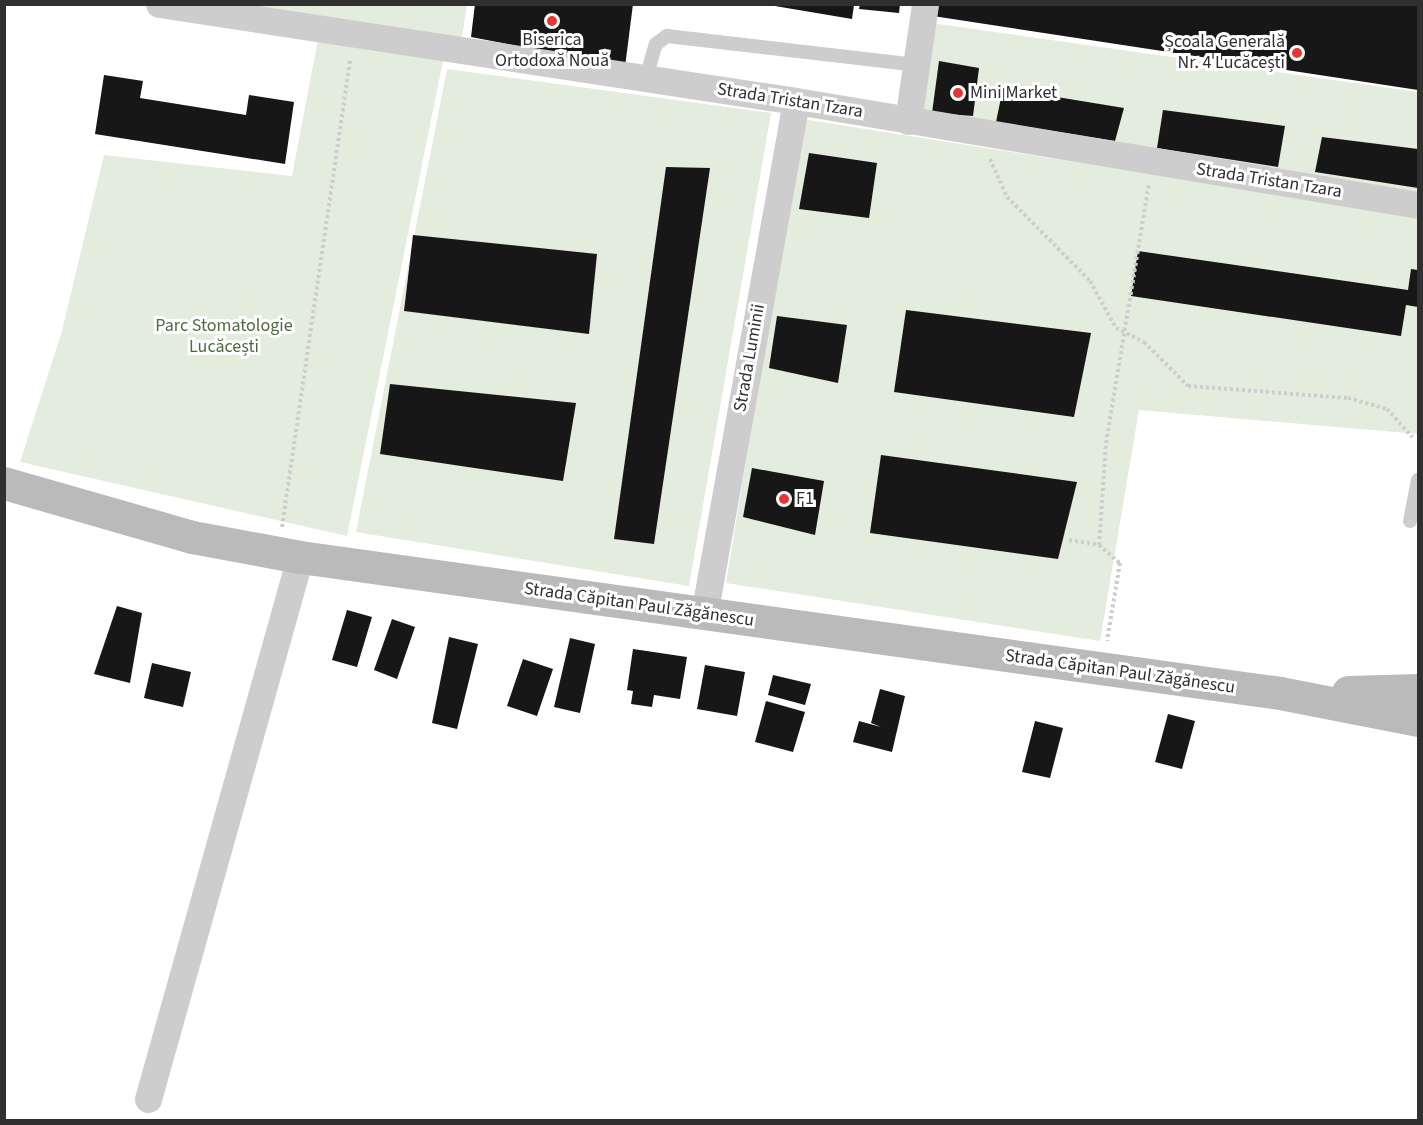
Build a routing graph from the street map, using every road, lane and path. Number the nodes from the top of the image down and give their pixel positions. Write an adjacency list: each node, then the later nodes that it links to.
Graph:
1 (159, 4): 3 (street, Strada Tristan Tzara)
2 (925, 4): 4 (street)
3 (354, 34): 5 (street, Strada Tristan Tzara); 18 (path)
4 (916, 65): 5 (lane); 7 (street)
5 (646, 78): 6 (street, Strada Tristan Tzara)
6 (796, 101): 7 (street, Strada Tristan Tzara); 19 (street, Strada Luminii)
7 (908, 121): 8 (street, Strada Tristan Tzara)
8 (978, 134): 9 (street, Strada Tristan Tzara); 11 (path)
9 (1152, 162): 10 (street, Strada Tristan Tzara); 11 (path)
10 (1419, 205)
11 (1127, 331): 12 (path); 17 (path)
12 (1412, 437)
13 (1419, 480): 15 (lane)
14 (4, 483): 18 (main road, Strada Căpitan Paul Zăgănescu)
15 (1410, 521)
16 (1069, 540): 17 (path)
17 (1099, 545): 20 (path)
18 (289, 555): 19 (main road, Strada Căpitan Paul Zăgănescu); 24 (street)
19 (704, 615): 22 (main road, Strada Căpitan Paul Zăgănescu)
20 (1106, 644)
21 (1419, 690): 22 (main road, Strada Căpitan Paul Zăgănescu)
22 (1280, 693): 23 (main road, Strada Căpitan Paul Zăgănescu)
23 (1419, 720)
24 (148, 1099)

